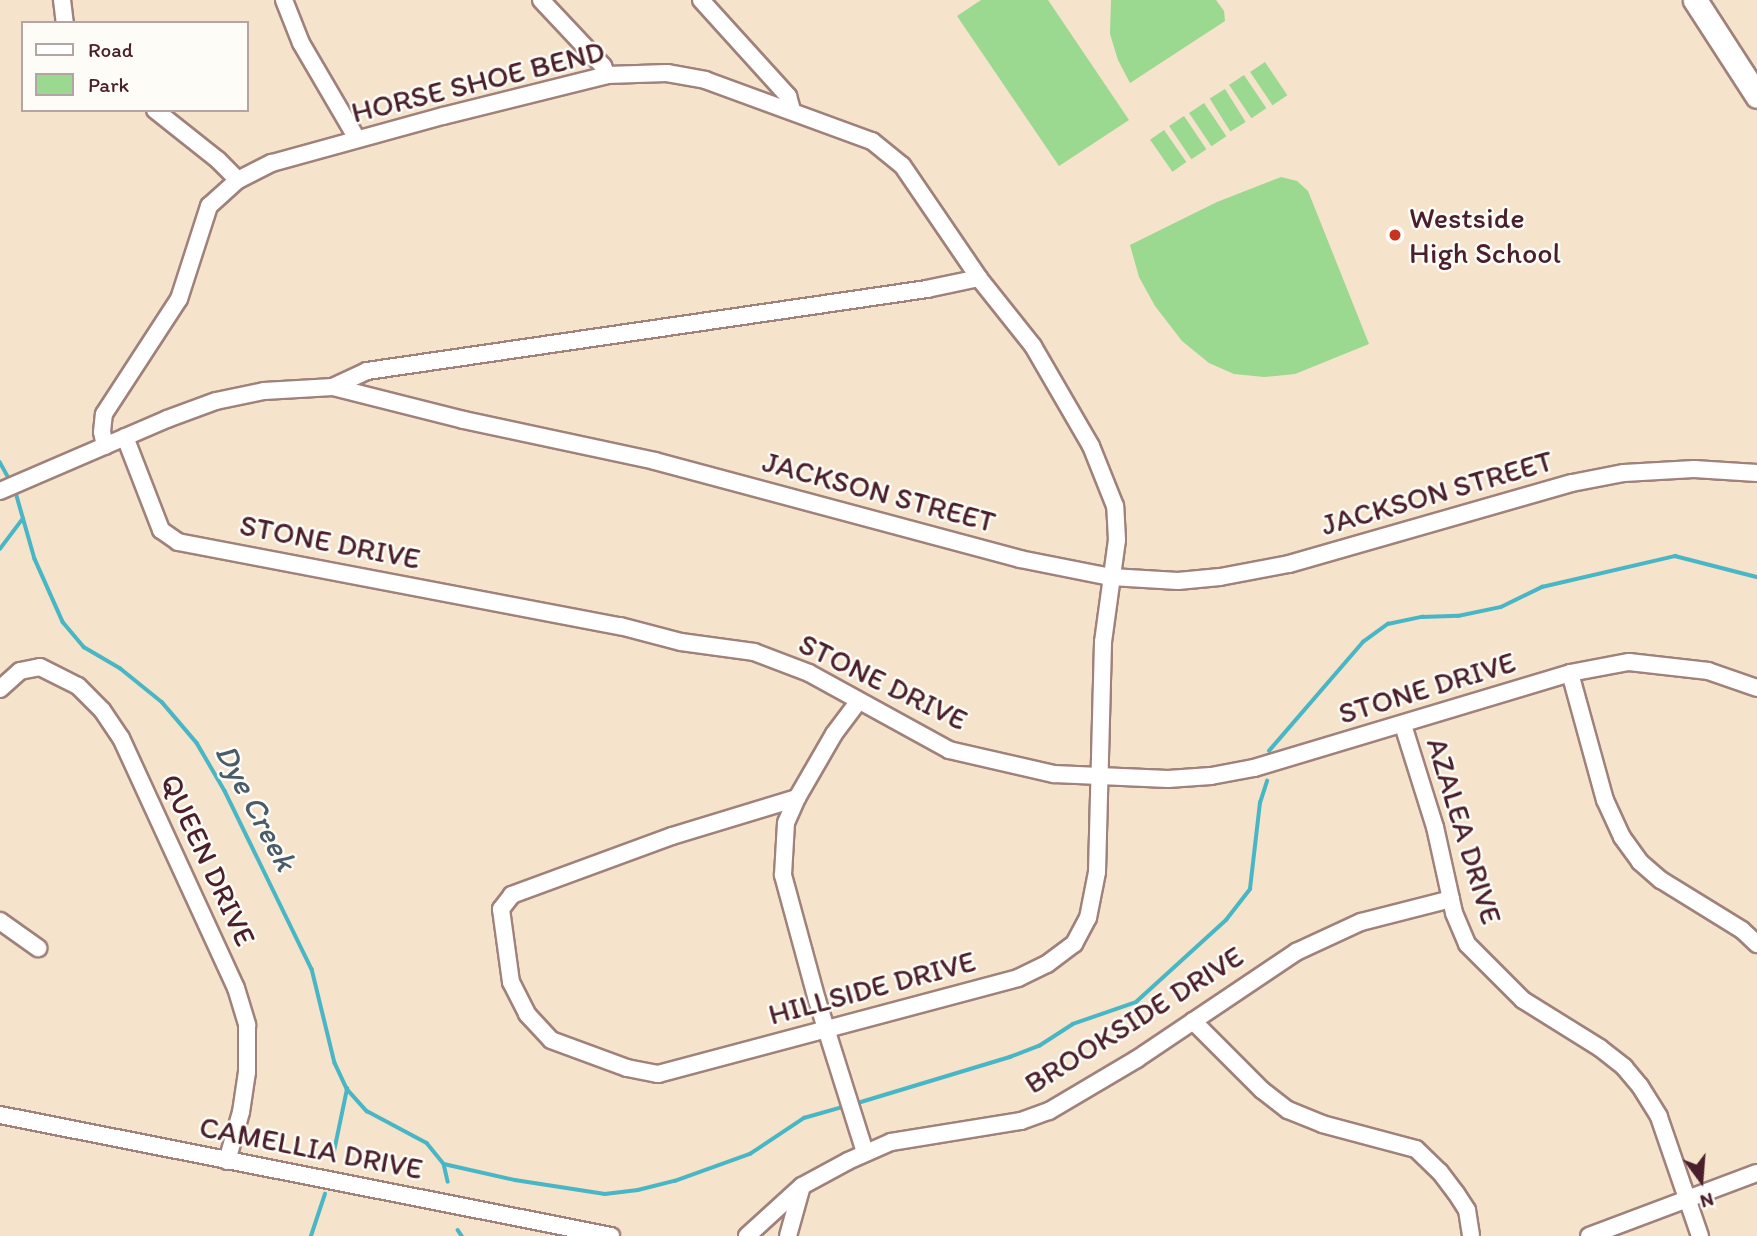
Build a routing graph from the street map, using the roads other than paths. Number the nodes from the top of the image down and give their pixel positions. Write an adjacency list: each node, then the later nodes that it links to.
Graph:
1 (62, 0): 6 (street)
2 (284, 0): 11 (street)
3 (541, 0): 7 (street)
4 (701, 0): 9 (street)
5 (1695, 0): 8 (highway)
6 (65, 21)
7 (607, 75): 9 (street, HORSE SHOE BEND); 11 (street, HORSE SHOE BEND)
8 (1757, 96)
9 (792, 110): 13 (street, HORSE SHOE BEND)
10 (158, 112): 12 (street)
11 (357, 139): 12 (street, HORSE SHOE BEND)
12 (238, 180): 16 (street, HORSE SHOE BEND)
13 (979, 278): 14 (street); 19 (street, HILLSIDE DRIVE)
14 (333, 387): 15 (street, JACKSON STREET); 19 (street, JACKSON STREET)
15 (124, 437): 16 (street, JACKSON STREET); 23 (street, STONE DRIVE)
16 (105, 446): 18 (street, JACKSON STREET)
17 (1757, 473): 19 (street, JACKSON STREET)
18 (0, 491)
19 (1111, 577): 25 (street, HILLSIDE DRIVE)
20 (1570, 673): 21 (street, STONE DRIVE); 24 (street, STONE DRIVE); 29 (street)
21 (1757, 688)
22 (0, 689): 35 (street, QUEEN DRIVE)
23 (859, 702): 25 (street, STONE DRIVE); 26 (street)
24 (1403, 725): 25 (street, STONE DRIVE); 27 (street, AZALEA DRIVE)
25 (1100, 775): 32 (street, HILLSIDE DRIVE)
26 (797, 797): 32 (street); 32 (street, HILLSIDE DRIVE)
27 (1451, 900): 31 (street, BROOKSIDE DRIVE); 38 (street, AZALEA DRIVE)
28 (0, 920): 30 (street)
29 (1757, 944)
30 (38, 948)
31 (1193, 1021): 34 (street, BROOKSIDE DRIVE); 42 (street)
32 (828, 1029): 34 (street)
33 (0, 1115): 35 (street, CAMELLIA DRIVE)
34 (865, 1152): 37 (street, BROOKSIDE DRIVE)
35 (227, 1161): 39 (street, CAMELLIA DRIVE)
36 (1757, 1173): 38 (street)
37 (802, 1186): 40 (street, BROOKSIDE DRIVE); 41 (street)
38 (1689, 1199): 43 (street); 44 (street, AZALEA DRIVE)
39 (611, 1236)
40 (747, 1236)
41 (788, 1236)
42 (1471, 1236)
43 (1589, 1236)
44 (1700, 1236)

